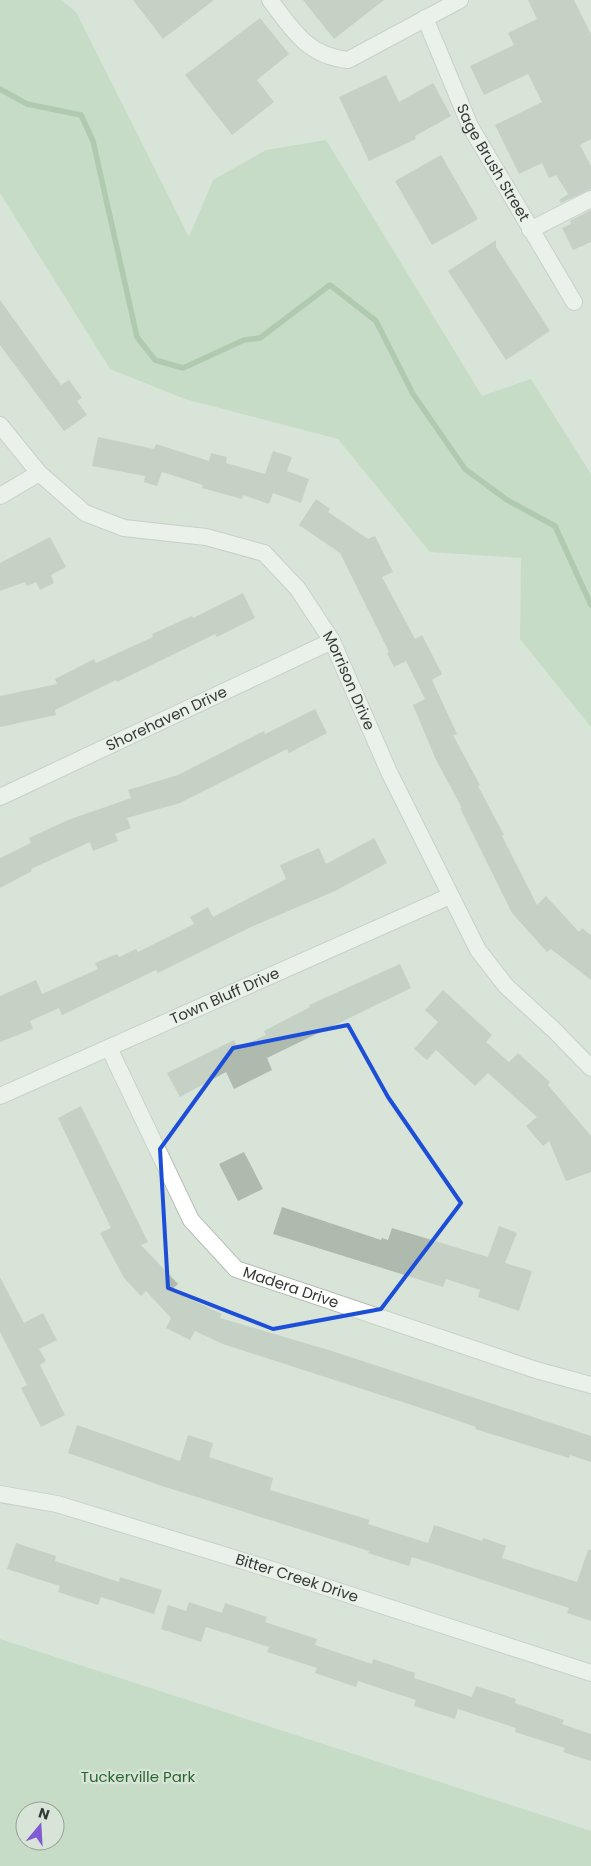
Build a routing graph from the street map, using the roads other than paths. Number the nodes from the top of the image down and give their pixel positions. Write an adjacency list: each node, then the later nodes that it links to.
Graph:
1 (270, 0): 3 (street)
2 (460, 0): 3 (street)
3 (425, 18): 5 (street, Sage Brush Street)
4 (591, 199): 5 (street)
5 (530, 230): 6 (street, Sage Brush Street)
6 (574, 302)
7 (0, 425): 8 (street, Morrison Drive)
8 (39, 473): 9 (street); 10 (street, Morrison Drive)
9 (0, 496)
10 (332, 641): 11 (street, Shorehaven Drive); 12 (street, Morrison Drive)
11 (0, 797)
12 (450, 896): 13 (street, Town Bluff Drive); 14 (street, Morrison Drive)
13 (109, 1048): 15 (street, Town Bluff Drive); 16 (street, Madera Drive)
14 (591, 1068)
15 (0, 1096)
16 (591, 1385)
17 (0, 1494): 18 (street, Bitter Creek Drive)
18 (591, 1673)

